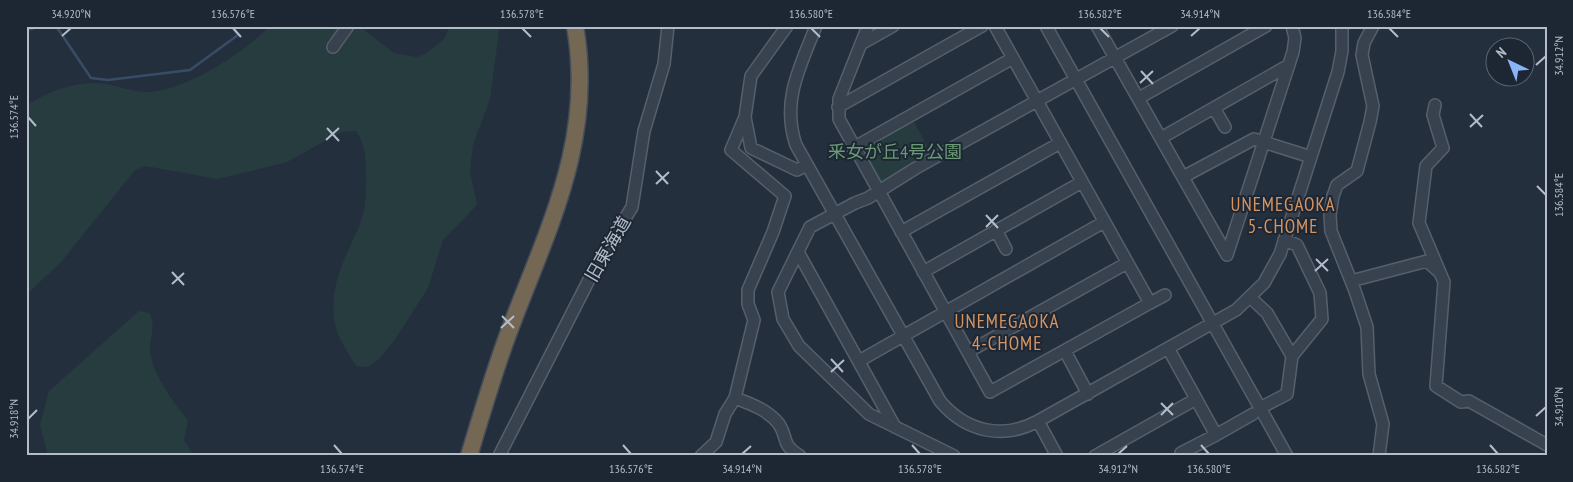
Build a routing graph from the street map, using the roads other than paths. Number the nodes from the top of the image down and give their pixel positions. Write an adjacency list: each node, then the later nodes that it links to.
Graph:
1 (348, 26): 19 (street)
2 (575, 26): 70 (highway)
3 (586, 26): 71 (highway)
4 (668, 26): 72 (street, 旧東海道)
5 (787, 26): 29 (street)
6 (816, 26): 36 (street)
7 (868, 26): 18 (street)
8 (893, 26): 18 (street)
9 (982, 26): 27 (street)
10 (995, 26): 20 (street)
11 (1046, 26): 23 (street)
12 (1097, 26): 21 (street)
13 (1172, 26): 21 (street)
14 (1266, 26): 24 (street)
15 (1292, 26): 22 (street)
16 (1342, 26): 35 (street)
17 (1373, 26): 50 (street)
18 (861, 44): 27 (street)
19 (333, 47)
20 (1013, 58): 25 (street); 34 (street)
21 (1115, 58): 23 (street); 24 (street)
22 (1289, 66): 28 (street); 32 (street)
23 (1076, 80): 25 (street); 55 (street)
24 (1139, 98): 31 (street)
25 (1037, 102): 33 (street); 39 (street)
26 (1435, 105): 49 (street)
27 (838, 106): 34 (street)
28 (1214, 108): 30 (street); 31 (street)
29 (746, 117): 36 (street); 63 (street)
30 (1225, 127)
31 (1161, 138): 37 (street)
32 (1265, 142): 35 (street); 37 (street); 37 (street)
33 (1060, 143): 38 (street); 43 (street)
34 (853, 148): 39 (street)
35 (1311, 157): 44 (street)
36 (807, 165): 40 (street)
37 (1183, 177)
38 (1082, 182): 41 (street); 42 (street)
39 (878, 191): 40 (street); 43 (street)
40 (835, 215): 46 (street); 56 (street)
41 (1104, 222): 47 (street); 54 (street)
42 (996, 230): 45 (street); 48 (street)
43 (901, 232): 48 (street)
44 (1284, 240): 52 (street); 60 (street)
45 (1006, 249)
46 (798, 252): 61 (street); 67 (street)
47 (1127, 263): 53 (street); 59 (street)
48 (923, 272): 54 (street)
49 (1440, 272): 50 (street); 69 (street)
50 (1351, 281): 80 (street)
51 (1165, 295): 53 (street)
52 (1251, 298): 55 (street); 60 (street)
53 (1150, 303): 58 (street)
54 (945, 312): 56 (street); 59 (street)
55 (1213, 323): 57 (street); 65 (street)
56 (903, 336): 61 (street); 66 (street)
57 (1168, 348): 62 (street); 64 (street)
58 (1065, 351): 59 (street); 62 (street)
59 (968, 352)
60 (1292, 356): 65 (street)
61 (859, 361): 67 (street)
62 (1088, 394): 66 (street)
63 (735, 398): 73 (street); 74 (street)
64 (1196, 400): 68 (street); 77 (street)
65 (1257, 412): 68 (street); 79 (street)
66 (1038, 421): 76 (street)
67 (895, 427): 75 (street)
68 (1216, 435): 78 (street)
69 (1547, 445)
70 (469, 456)
71 (480, 456)
72 (499, 456)
73 (701, 456)
74 (800, 456)
75 (954, 456)
76 (1058, 456)
77 (1095, 456)
78 (1182, 456)
79 (1287, 456)
80 (1379, 456)

